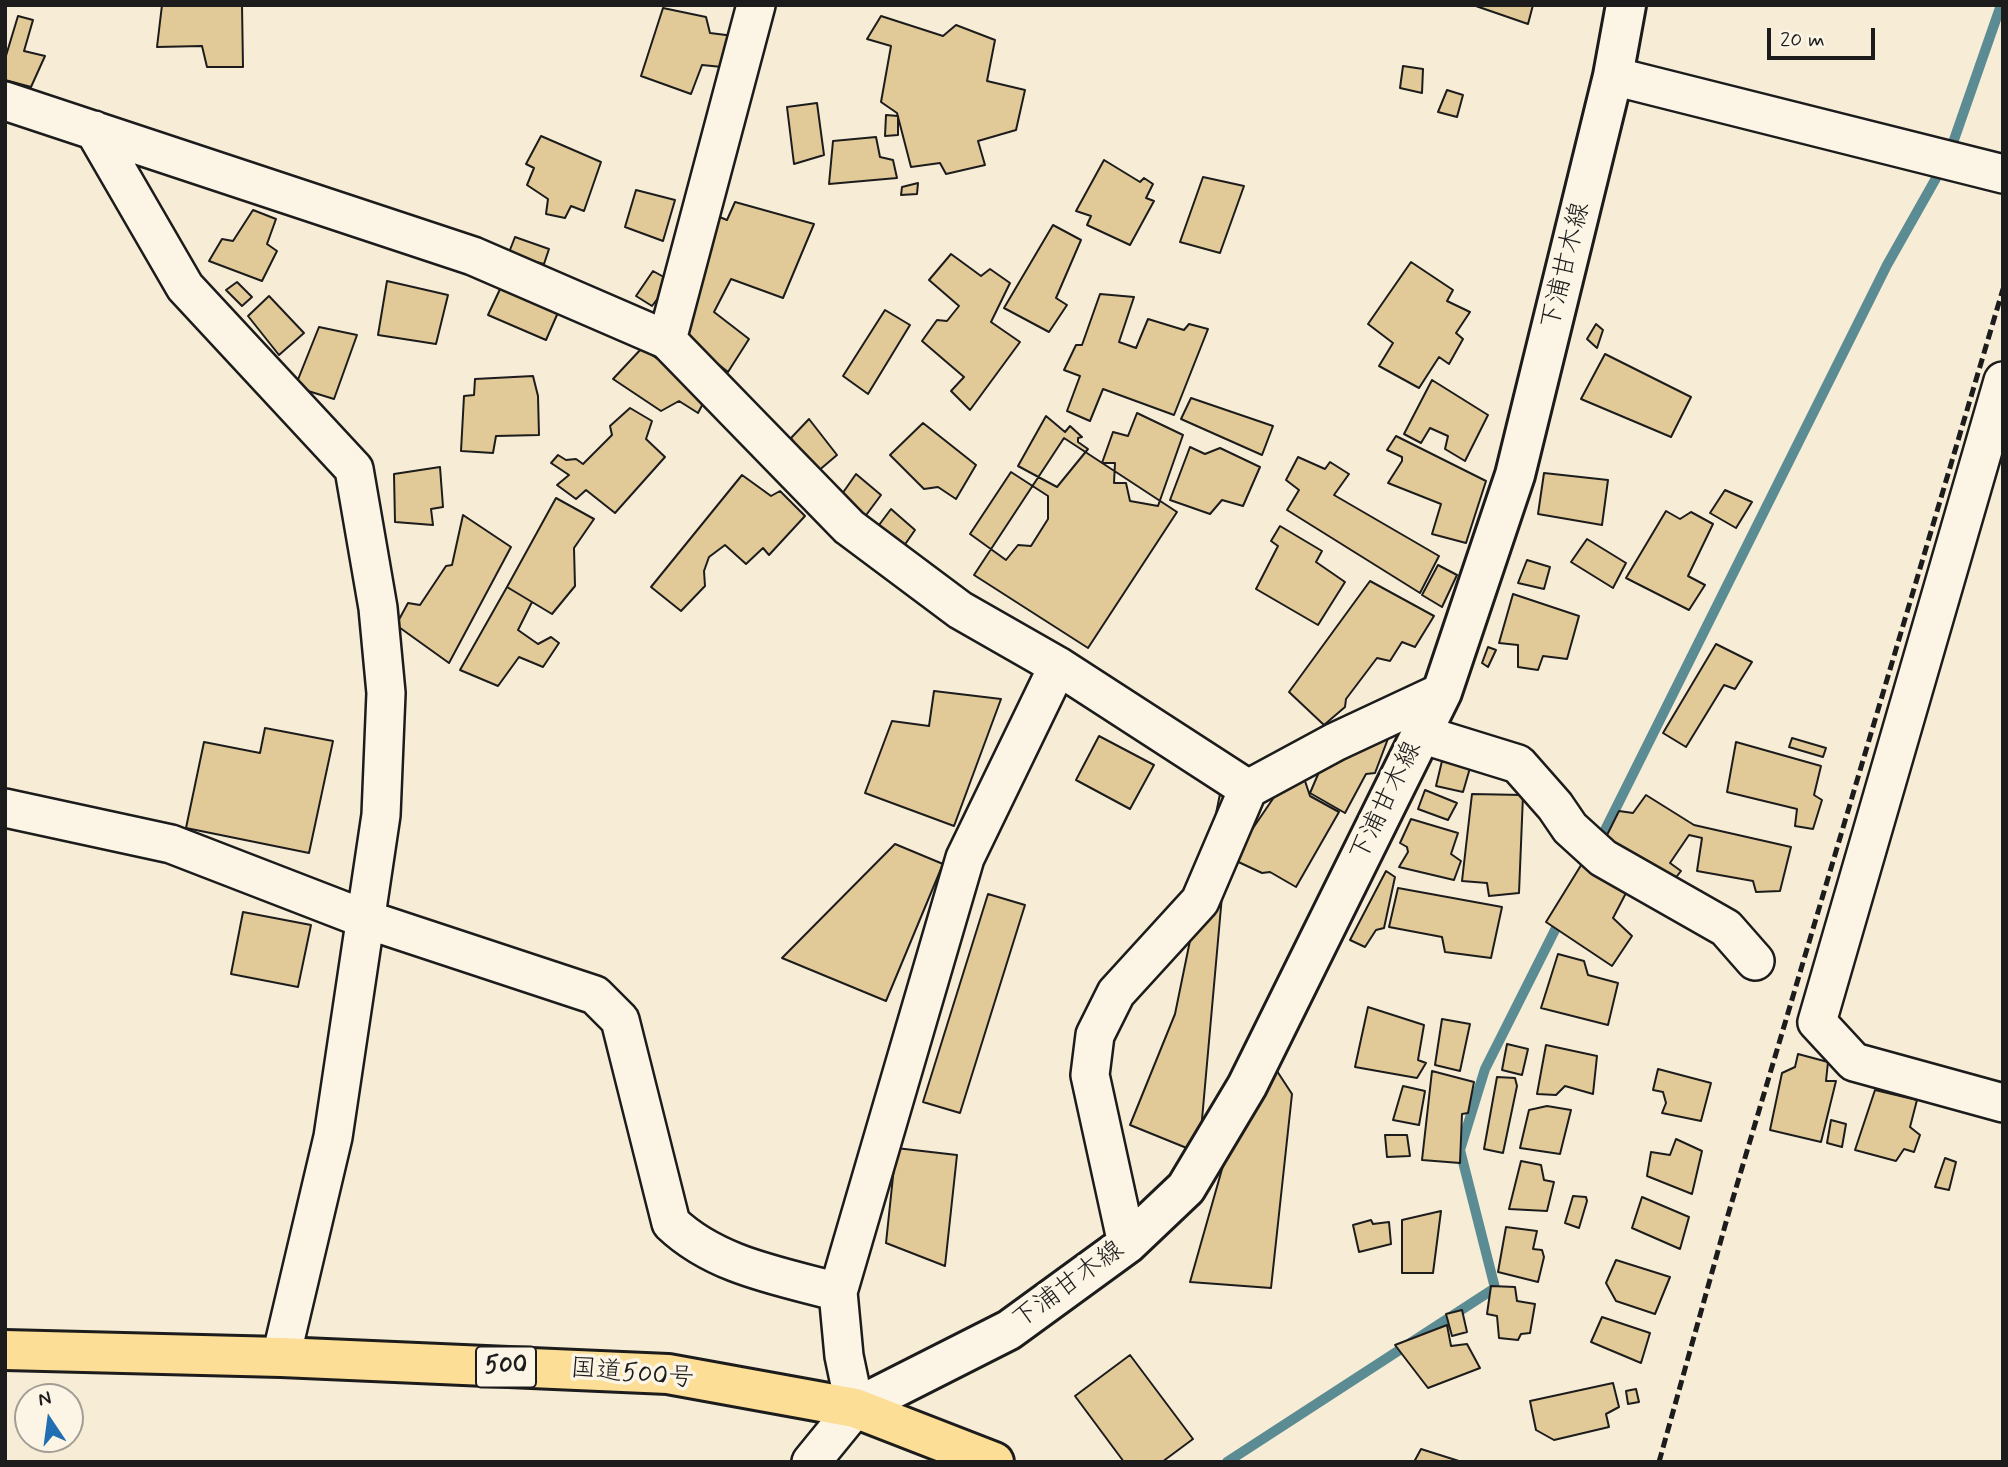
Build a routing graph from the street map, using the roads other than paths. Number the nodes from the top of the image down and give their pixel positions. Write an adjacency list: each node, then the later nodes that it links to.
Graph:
1 (756, 5): 7 (street)
2 (1626, 5): 3 (main road, 下浦甘木線)
3 (1613, 76): 6 (street); 10 (main road, 下浦甘木線)
4 (5, 102): 5 (street)
5 (94, 130): 7 (street); 14 (street)
6 (2003, 174)
7 (667, 340): 9 (street)
8 (2003, 381): 16 (street)
9 (1058, 666): 12 (street); 18 (street)
10 (1442, 692): 11 (main road, 下浦甘木線); 12 (street)
11 (1421, 734): 15 (street); 17 (main road, 下浦甘木線)
12 (1248, 789): 17 (street)
13 (5, 808): 14 (street)
14 (365, 919): 18 (street); 20 (street)
15 (1755, 961)
16 (2003, 1103)
17 (1127, 1244): 21 (main road, 下浦甘木線)
18 (838, 1292): 21 (street)
19 (5, 1350): 20 (highway, 国道500号 / 500)
20 (281, 1357): 21 (highway, 国道500号 / 500)
21 (855, 1408): 22 (street); 23 (highway, 国道500号 / 500)
22 (811, 1462)
23 (994, 1462)

